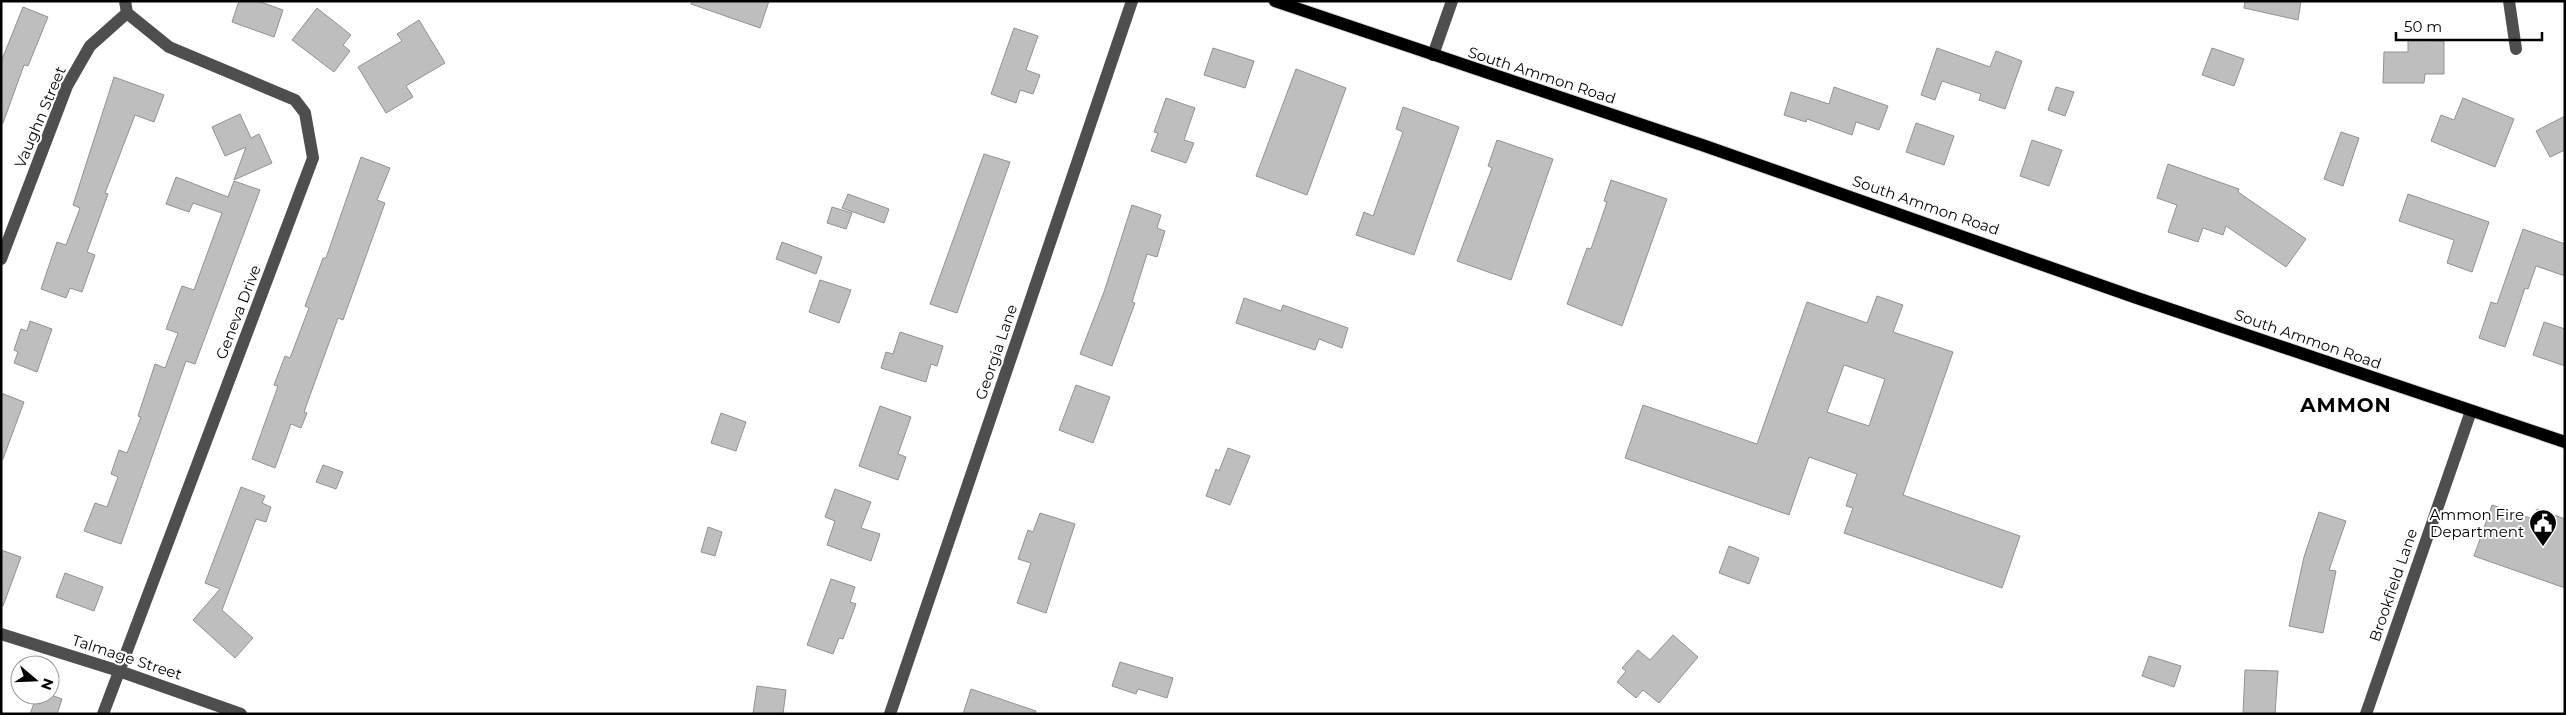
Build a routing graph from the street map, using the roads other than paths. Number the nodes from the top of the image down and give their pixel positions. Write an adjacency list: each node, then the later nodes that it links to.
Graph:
1 (1132, 1): 15 (street, Georgia Lane)
2 (1275, 1): 7 (main road, South Ammon Road)
3 (1452, 1): 7 (street)
4 (2509, 1): 6 (street)
5 (126, 7): 8 (street, Vaughn Street); 12 (street, Geneva Drive)
6 (2516, 49)
7 (1433, 55): 9 (main road, South Ammon Road)
8 (1, 259)
9 (2471, 411): 10 (main road, South Ammon Road); 16 (street, Brookfield Lane)
10 (2565, 442)
11 (1, 634): 12 (street, Talmage Street)
12 (119, 671): 13 (street, Geneva Drive); 14 (street, Talmage Street)
13 (103, 714)
14 (241, 714)
15 (890, 714)
16 (2366, 714)

